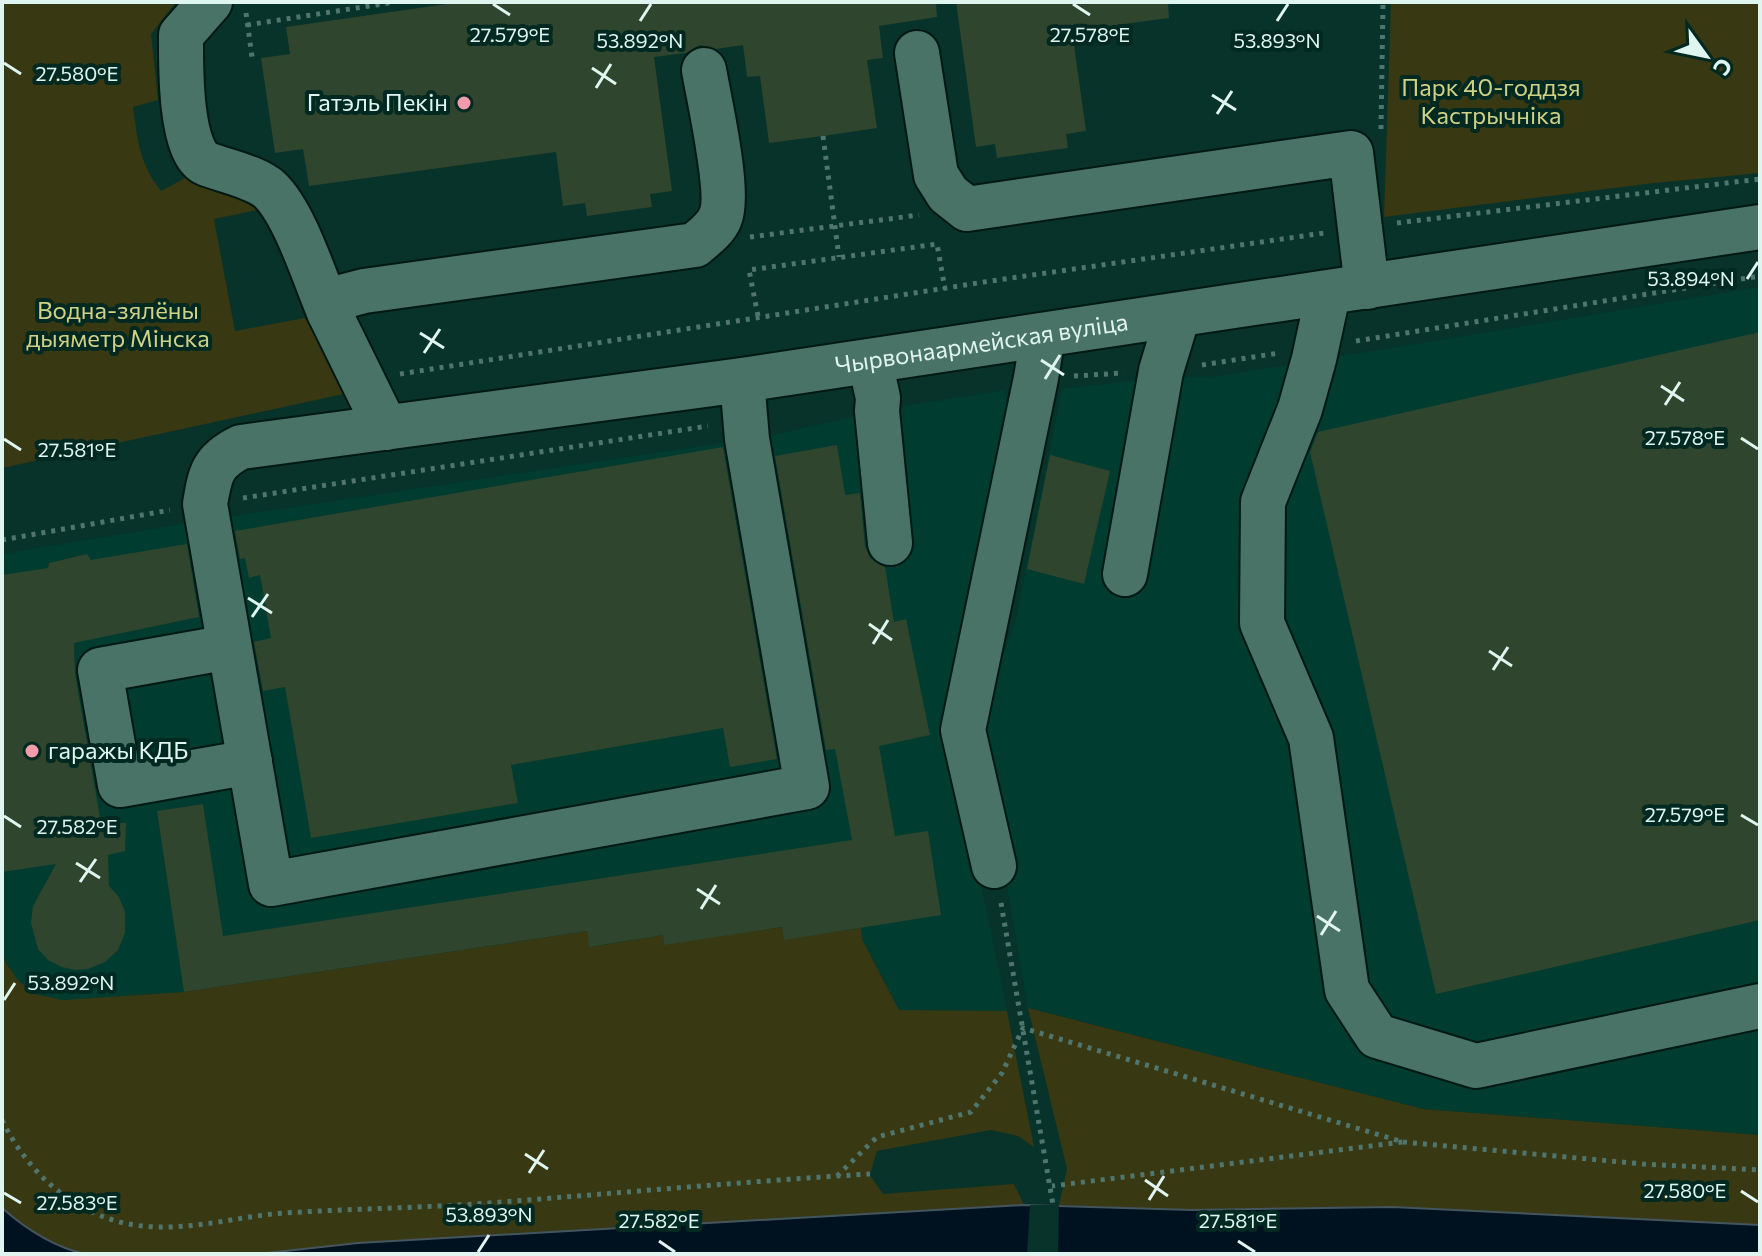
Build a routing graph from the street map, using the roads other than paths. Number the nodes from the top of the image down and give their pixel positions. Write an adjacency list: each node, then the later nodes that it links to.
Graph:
1 (228, 4): 6 (street)
2 (917, 53): 5 (street)
3 (704, 70): 6 (street)
4 (1760, 227): 5 (street, Чырвонаармейская вуліца)
5 (1347, 290): 7 (street, Чырвонаармейская вуліца); 17 (street)
6 (329, 312): 11 (street)
7 (1178, 315): 8 (street, Чырвонаармейская вуліца); 13 (street)
8 (1043, 335): 9 (street, Чырвонаармейская вуліца); 16 (street)
9 (870, 361): 10 (street, Чырвонаармейская вуліца); 12 (street)
10 (743, 400): 11 (street, Чырвонаармейская вуліца); 15 (street)
11 (386, 428): 14 (street, Чырвонаармейская вуліца)
12 (890, 543)
13 (1125, 574)
14 (229, 647): 15 (street); 15 (street)
15 (250, 762)
16 (994, 866)
17 (1760, 1006)

